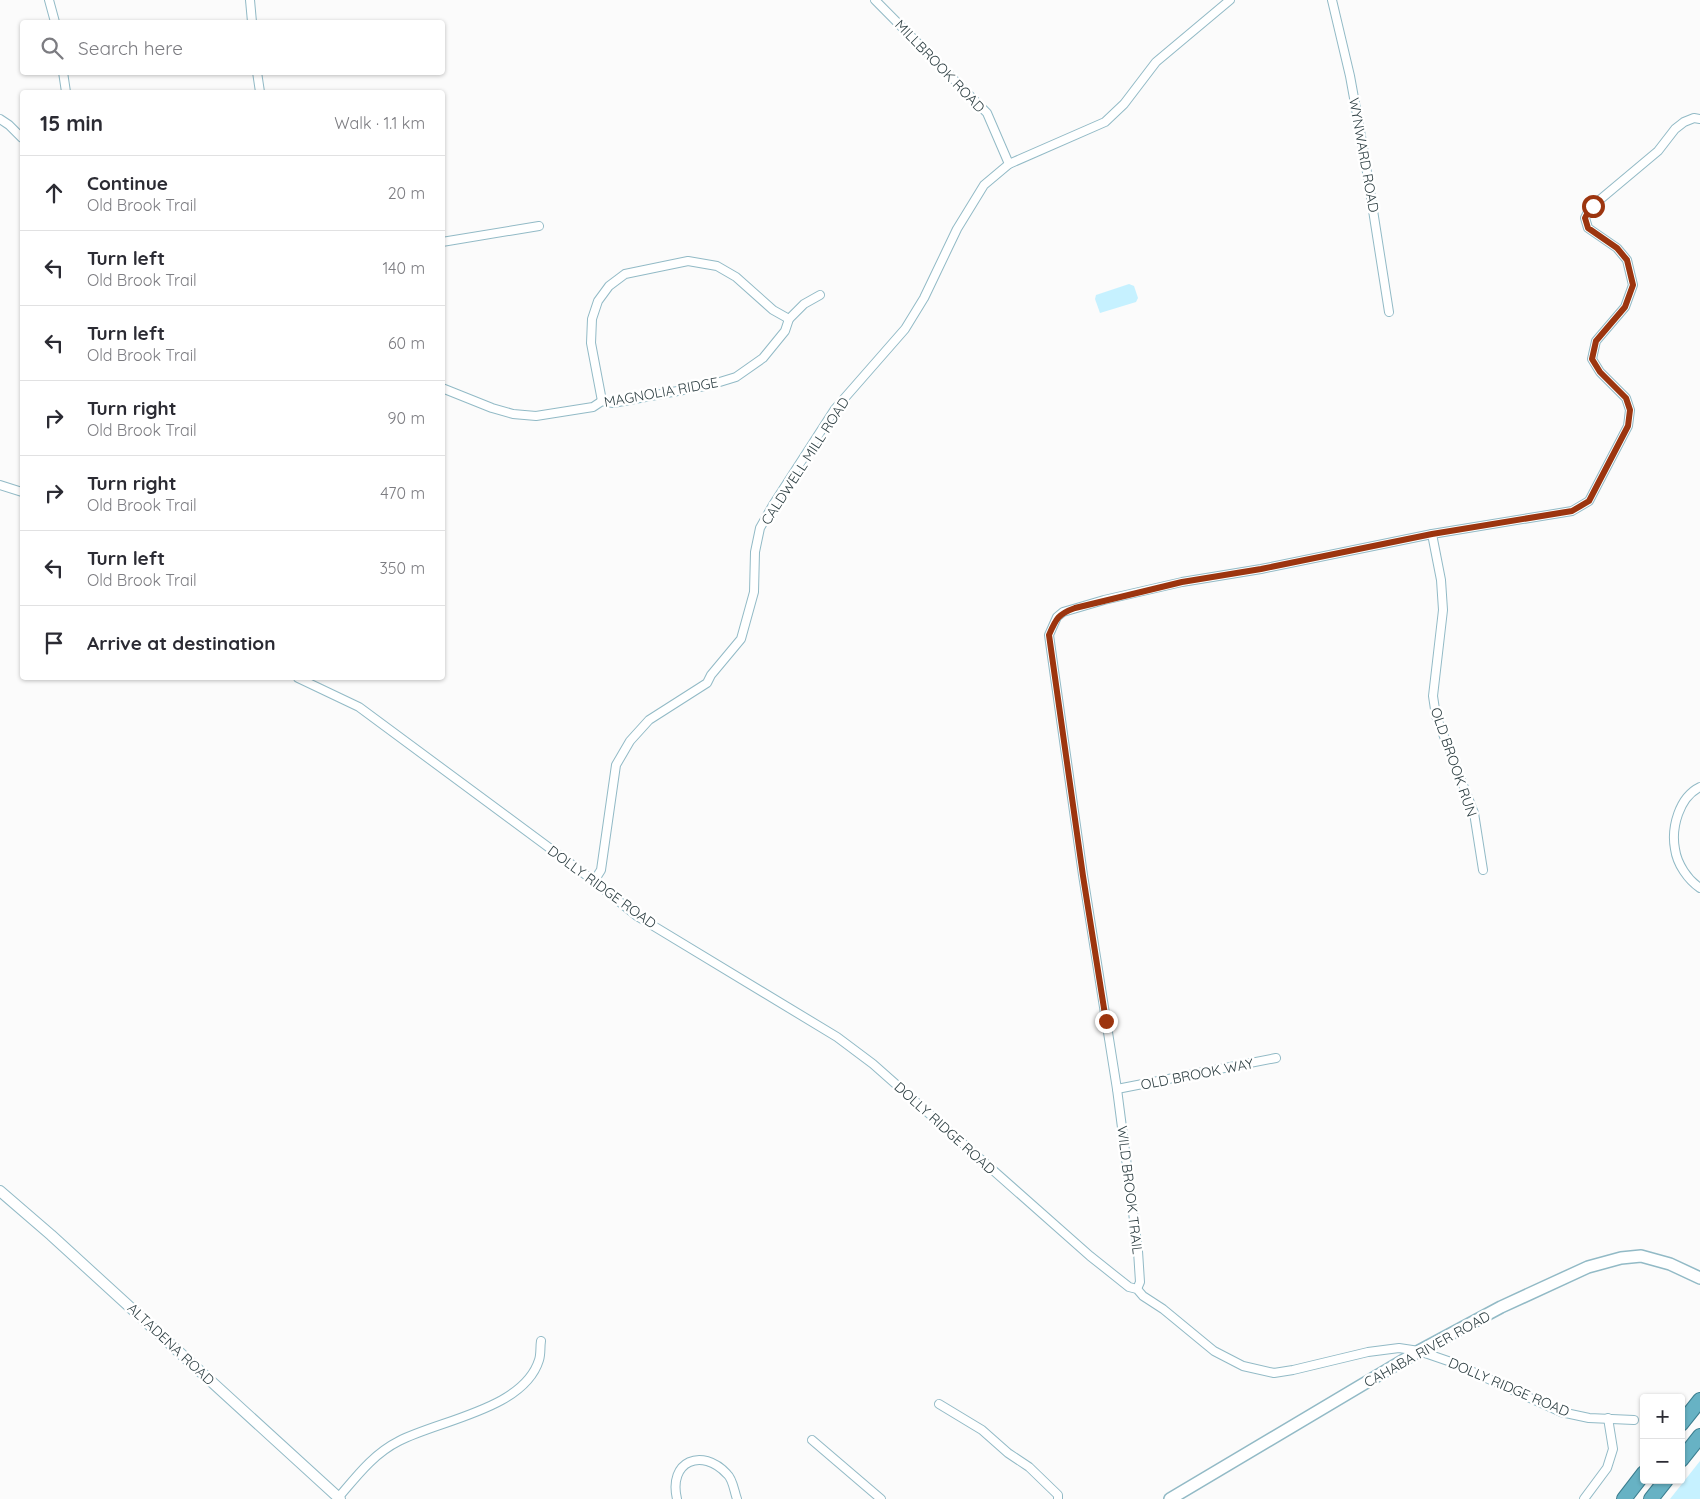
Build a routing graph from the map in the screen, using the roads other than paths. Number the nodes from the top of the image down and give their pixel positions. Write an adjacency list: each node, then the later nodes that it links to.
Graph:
1 (49, 0): 6 (street)
2 (250, 0): 7 (street)
3 (875, 0): 15 (street, MILLBROOK ROAD)
4 (1230, 0): 15 (street, CALDWELL MILL ROAD)
5 (1332, 0): 19 (street, WYNWARD ROAD)
6 (54, 20)
7 (252, 20)
8 (63, 75): 10 (street)
9 (257, 75): 11 (street)
10 (66, 90)
11 (260, 90)
12 (0, 119): 14 (street)
13 (1700, 119): 25 (street, WILD BROOK TRAIL)
14 (20, 136)
15 (1009, 164): 29 (street, CALDWELL MILL ROAD)
16 (540, 226): 17 (street)
17 (445, 242)
18 (820, 295): 20 (street, MAGNOLIA RIDGE)
19 (1389, 312)
20 (789, 318): 22 (street, MAGNOLIA RIDGE); 22 (street)
21 (445, 389): 22 (street, MAGNOLIA RIDGE)
22 (602, 401)
23 (0, 485): 24 (street)
24 (20, 491)
25 (1432, 534): 28 (street, OLD BROOK RUN); 32 (street, WILD BROOK TRAIL)
26 (302, 680): 29 (street, DOLLY RIDGE ROAD)
27 (1700, 788): 30 (street)
28 (1483, 870)
29 (594, 881): 35 (street, DOLLY RIDGE ROAD)
30 (1700, 888)
31 (1276, 1058): 32 (street, OLD BROOK WAY)
32 (1118, 1089): 35 (street, WILD BROOK TRAIL)
33 (0, 1191): 48 (street, ALTADENA ROAD)
34 (1700, 1278): 37 (main road, CAHABA RIVER ROAD)
35 (1137, 1289): 37 (street, DOLLY RIDGE ROAD)
36 (541, 1341): 48 (street)
37 (1419, 1351): 40 (street, DOLLY RIDGE ROAD); 53 (main road, CAHABA RIVER ROAD)
38 (1700, 1400): 41 (highway)
39 (939, 1404): 52 (street)
40 (1608, 1418): 42 (street, DOLLY RIDGE ROAD); 54 (street)
41 (1685, 1419)
42 (1634, 1420)
43 (1700, 1436): 45 (highway)
44 (812, 1440): 51 (street)
45 (1685, 1455)
46 (1640, 1478): 55 (highway)
47 (1663, 1484): 56 (highway)
48 (339, 1499)
49 (676, 1499): 50 (street)
50 (737, 1499)
51 (880, 1499)
52 (1058, 1499)
53 (1170, 1499)
54 (1584, 1499)
55 (1624, 1499)
56 (1651, 1499)

